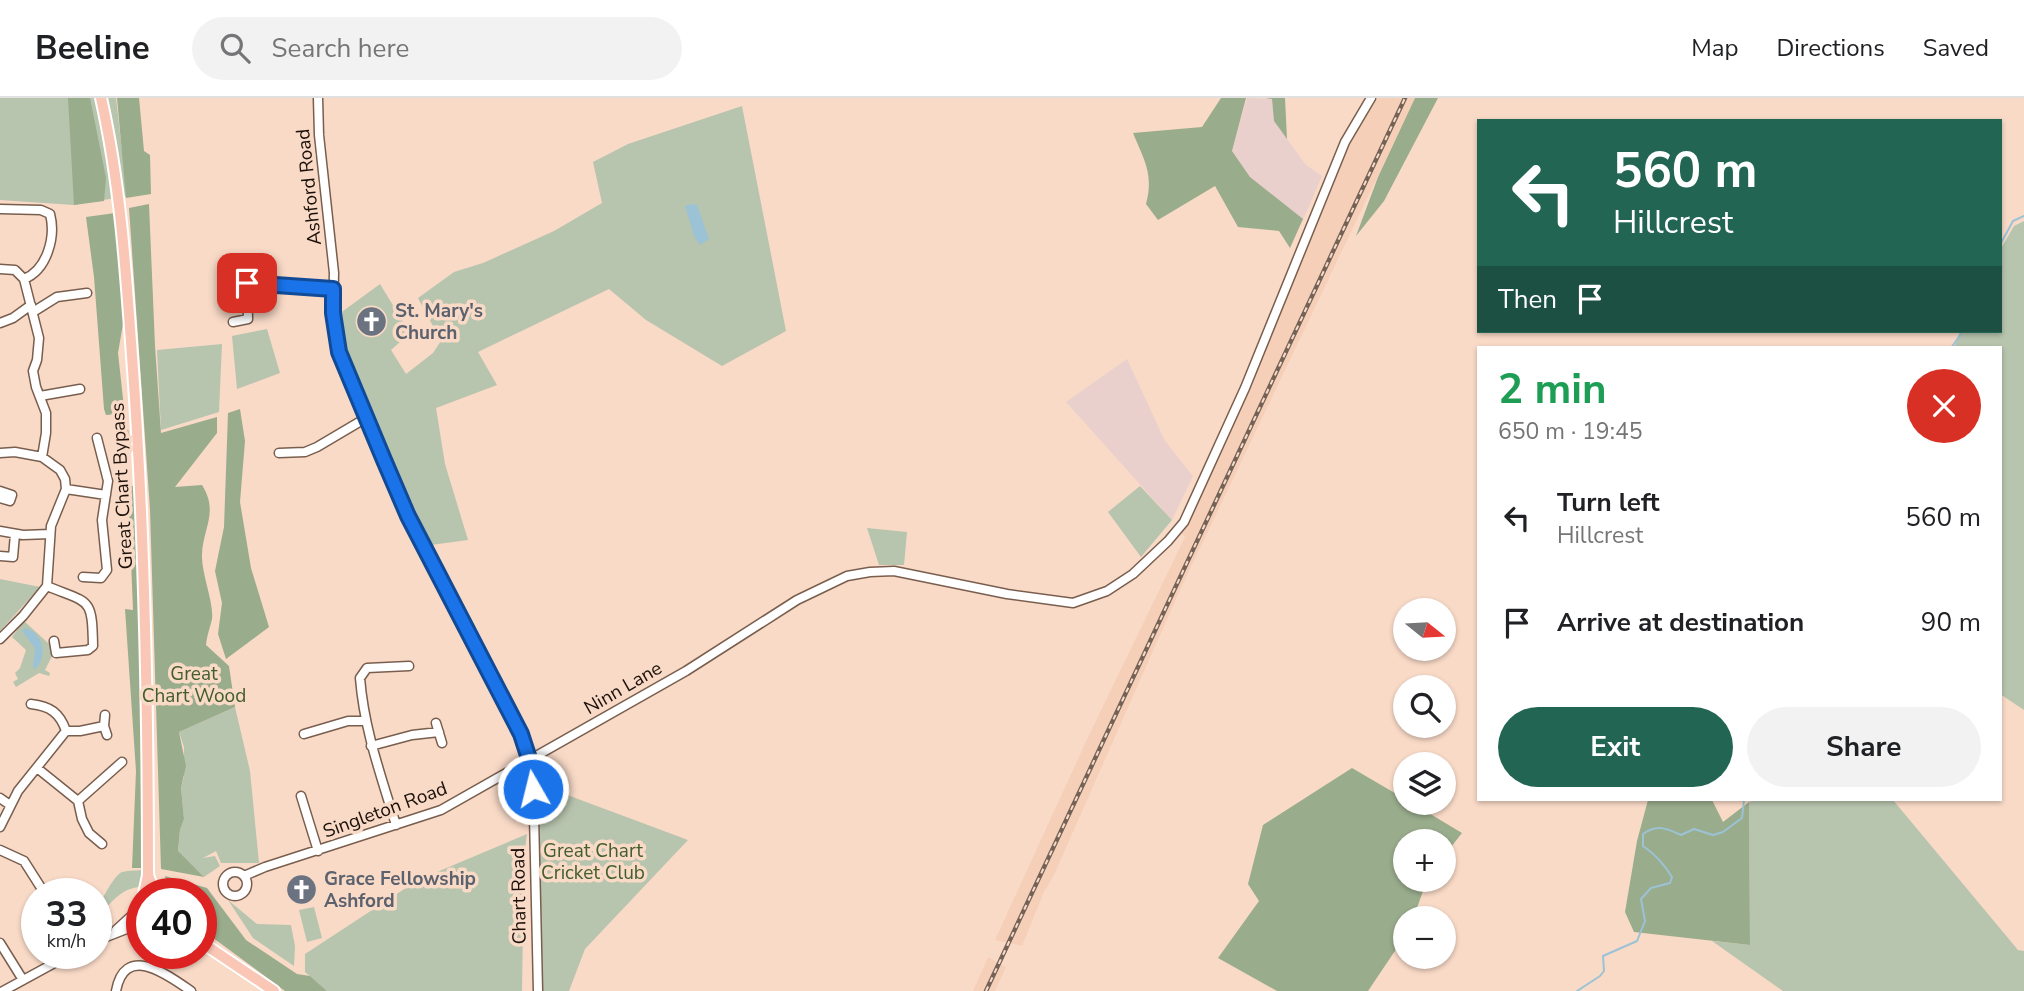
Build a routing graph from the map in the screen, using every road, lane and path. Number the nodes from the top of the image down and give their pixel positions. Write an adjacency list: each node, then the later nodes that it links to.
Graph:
1 (101, 98): 51 (main road, Great Chart Bypass)
2 (318, 98): 7 (street, Ashford Road)
3 (1371, 98): 39 (street, Ninn Lane)
4 (0, 209): 6 (street)
5 (0, 269): 6 (street)
6 (24, 279): 9 (street)
7 (333, 289): 10 (street); 14 (street, Ashford Road)
8 (87, 293): 9 (street)
9 (32, 309): 11 (street); 13 (street)
10 (233, 322)
11 (0, 323)
12 (80, 389): 13 (street)
13 (40, 396): 18 (street)
14 (366, 418): 17 (street); 39 (street, Chart Road)
15 (97, 438): 21 (street)
16 (0, 453): 18 (street)
17 (279, 453)
18 (42, 457): 19 (street)
19 (66, 489): 21 (street); 25 (street)
20 (0, 491): 22 (street)
21 (106, 495): 27 (street)
22 (0, 498)
23 (0, 531): 24 (street)
24 (15, 534): 25 (street); 26 (street)
25 (50, 534): 28 (street)
26 (0, 556)
27 (83, 577)
28 (47, 586): 29 (street); 30 (street)
29 (0, 639)
30 (54, 641)
31 (409, 666): 34 (street)
32 (32, 704): 36 (street)
33 (105, 715): 36 (street)
34 (365, 721): 35 (street); 38 (street)
35 (308, 730)
36 (66, 731): 41 (street)
37 (442, 743): 38 (street)
38 (371, 746): 46 (street)
39 (530, 759): 46 (street, Singleton Road); 67 (street, Chart Road)
40 (122, 762): 44 (street)
41 (37, 768): 44 (street); 45 (street)
42 (301, 796): 50 (street)
43 (0, 798): 45 (street)
44 (78, 801): 48 (street)
45 (9, 805): 47 (street)
46 (396, 825): 50 (street, Singleton Road)
47 (0, 827)
48 (102, 844)
49 (0, 850): 53 (street)
50 (318, 851): 52 (street, Singleton Road)
51 (148, 875): 54 (main road, Great Chart Bypass); 55 (main road, Great Chart Bypass)
52 (244, 876)
53 (35, 878)
54 (147, 878)
55 (149, 878)
56 (126, 925): 58 (street)
57 (126, 925): 58 (street)
58 (114, 933)
59 (0, 943): 62 (street)
60 (217, 953): 66 (main road)
61 (43, 969): 62 (street)
62 (23, 980): 63 (street)
63 (5, 991)
64 (116, 991): 65 (street)
65 (191, 991)
66 (274, 991)
67 (538, 991)

